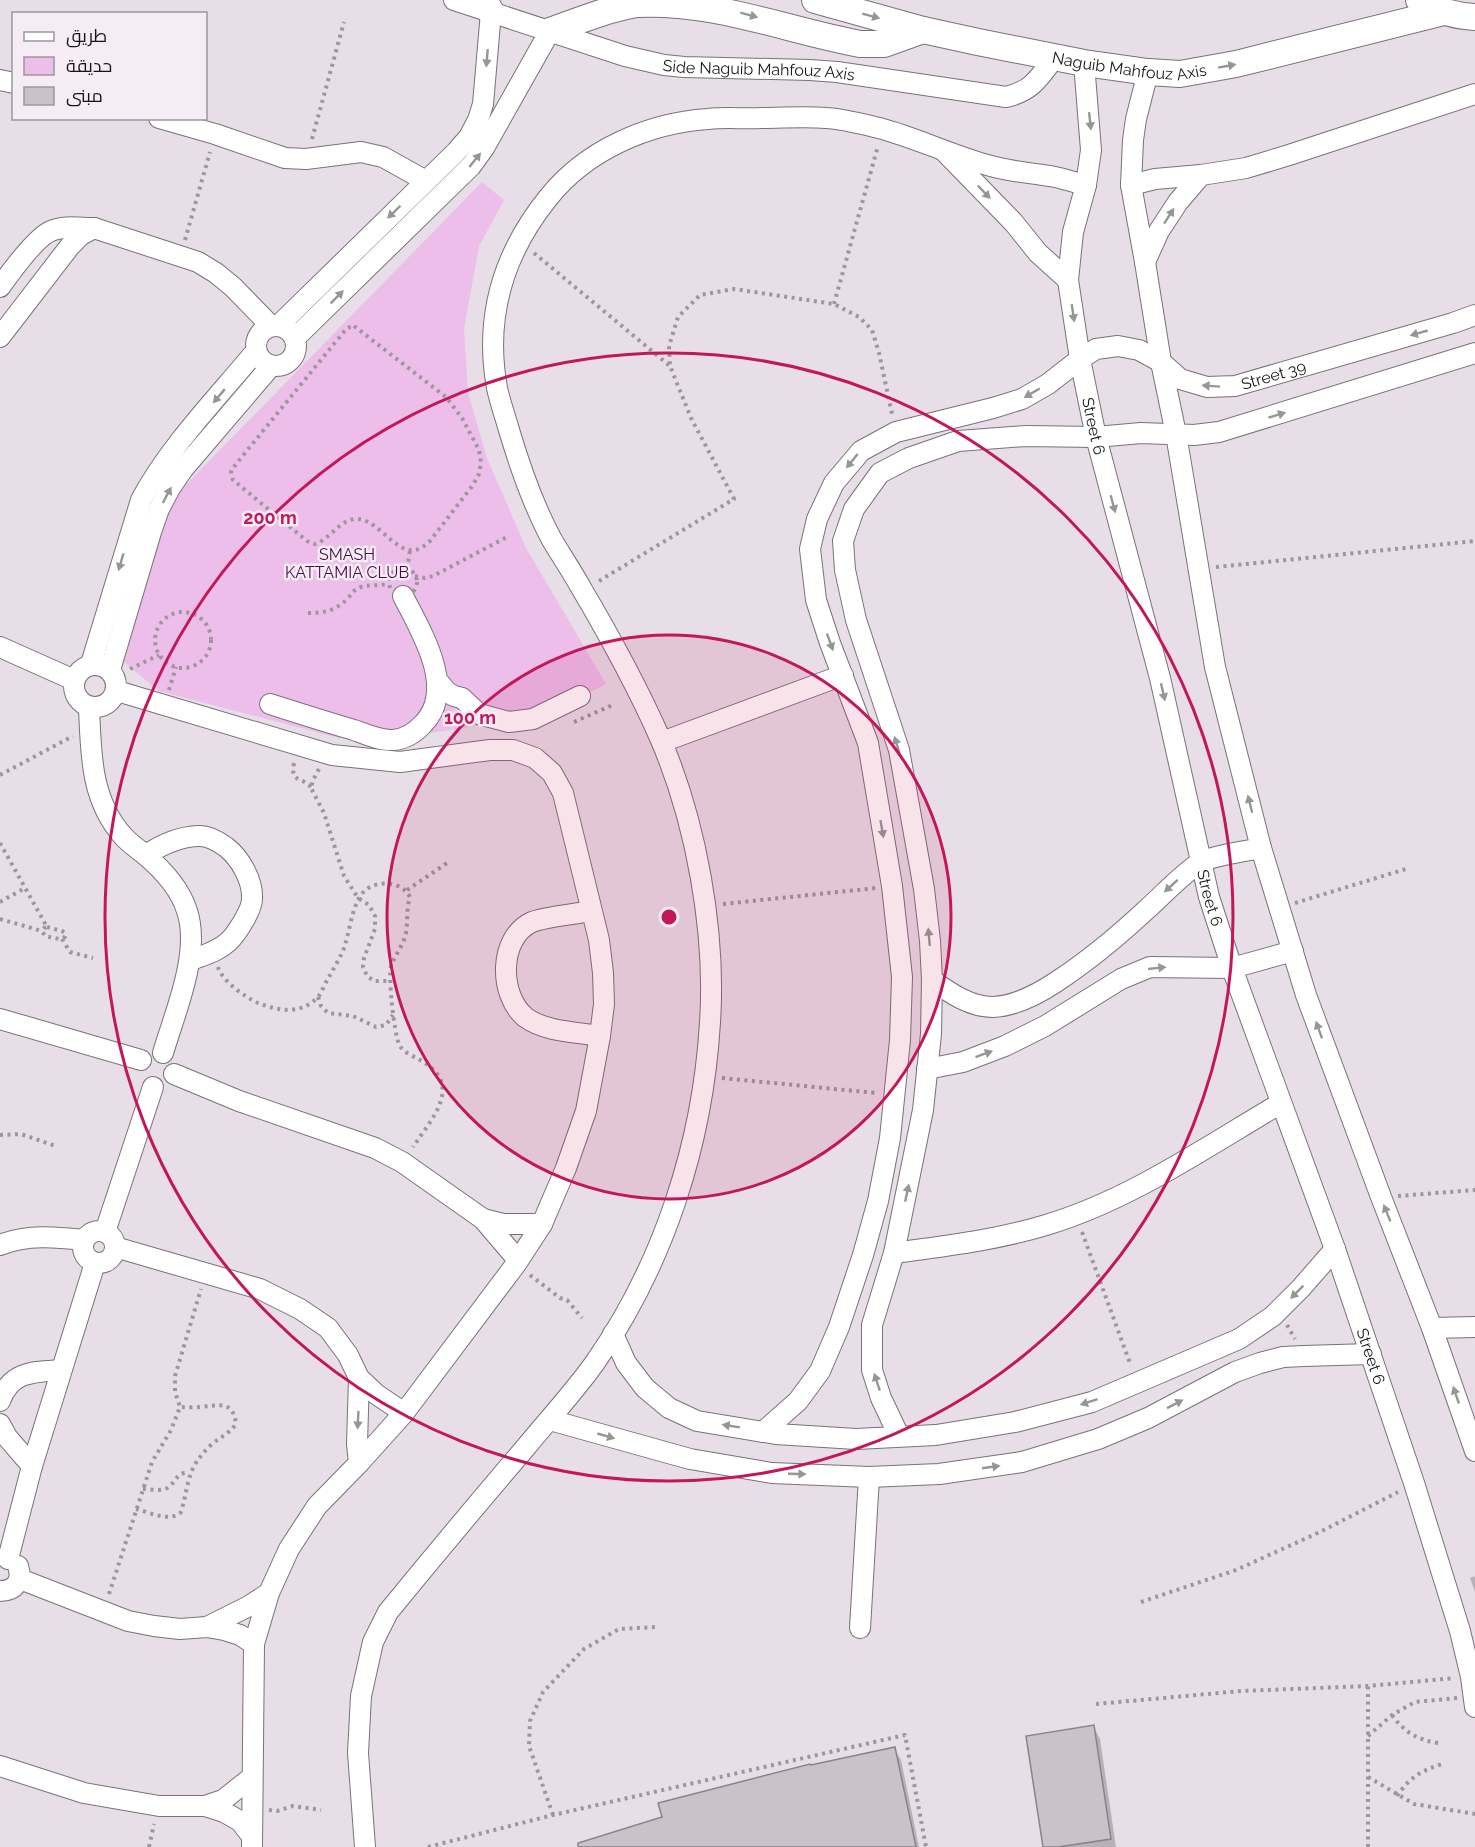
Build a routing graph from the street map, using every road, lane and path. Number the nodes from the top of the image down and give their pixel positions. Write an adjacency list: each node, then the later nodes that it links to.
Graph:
1 (454, 0): 4 (street, Side Naguib Mahfouz Axis)
2 (814, 0): 8 (main road, Naguib Mahfouz Axis, one-way to 8)
3 (1419, 0): 5 (main road)
4 (488, 6): 9 (street, Side Naguib Mahfouz Axis); 20 (street, one-way to 20)
5 (1444, 12): 6 (main road); 12 (main road, Naguib Mahfouz Axis, one-way to 5)
6 (1475, 17)
7 (344, 22): 18 (path)
8 (923, 30): 9 (main road, one-way to 8); 10 (main road, Naguib Mahfouz Axis)
9 (550, 31): 10 (street, Side Naguib Mahfouz Axis); 34 (street, one-way to 9)
10 (1054, 58): 11 (main road, Naguib Mahfouz Axis)
11 (1084, 63): 12 (main road, Naguib Mahfouz Axis); 21 (street, Street 6, one-way to 21)
12 (1148, 72): 22 (street)
13 (1475, 94): 19 (street)
14 (166, 120): 16 (street)
15 (883, 129): 17 (street); 24 (street); 29 (path)
16 (215, 134): 18 (street); 25 (path)
17 (943, 150): 21 (street); 27 (street, one-way to 27)
18 (306, 159): 20 (street)
19 (1201, 175): 22 (street); 26 (street, one-way to 19)
20 (426, 181): 32 (street, one-way to 32)
21 (1086, 185): 27 (street, Street 6)
22 (1131, 185): 26 (street)
23 (94, 228): 25 (street); 28 (street); 33 (street)
24 (519, 241): 41 (path); 52 (street)
25 (181, 255): 32 (street)
26 (1145, 262): 39 (street)
27 (1068, 279): 38 (street, Street 6, one-way to 38)
28 (0, 287)
29 (834, 304): 41 (path); 42 (path)
30 (1475, 315): 31 (street, Street 39)
31 (1453, 323): 35 (street); 39 (street, Street 39, one-way to 39)
32 (275, 326): 34 (street); 36 (street)
33 (0, 338)
34 (296, 338): 40 (street)
35 (1475, 345)
36 (256, 351): 40 (street); 56 (street, one-way to 56)
37 (1475, 353): 43 (street, one-way to 37)
38 (1080, 359): 39 (street, Street 39); 42 (street, Street 39, one-way to 42); 44 (street, Street 6)
39 (1161, 362): 43 (street)
40 (271, 366): 58 (street, one-way to 40)
41 (670, 366): 52 (path)
42 (896, 432): 57 (street, Street 39, one-way to 57)
43 (1176, 434): 44 (street); 48 (street)
44 (1095, 436): 76 (street, Street 6, one-way to 76); 95 (street, one-way to 44)
45 (507, 537): 50 (path)
46 (1475, 541): 48 (path)
47 (411, 550): 47 (path); 49 (path)
48 (1197, 568): 73 (street, one-way to 48)
49 (407, 569)
50 (415, 576)
51 (396, 589): 53 (path); 60 (street)
52 (583, 591): 66 (street)
53 (308, 613)
54 (0, 647): 59 (street)
55 (159, 655): 55 (path); 58 (path)
56 (91, 664): 58 (street); 59 (street)
57 (843, 675): 66 (street); 78 (street, Street 39, one-way to 78)
58 (114, 679): 63 (street); 67 (street)
59 (74, 680): 63 (street)
60 (437, 680): 61 (street); 65 (street)
61 (580, 696)
62 (270, 704): 65 (street)
63 (89, 707): 64 (street)
64 (90, 728): 70 (path); 74 (street)
65 (370, 735): 69 (street)
66 (662, 742): 83 (street)
67 (297, 744): 68 (street); 71 (path)
68 (332, 755): 69 (street); 71 (path)
69 (369, 760): 85 (street)
70 (0, 775)
71 (311, 788): 81 (path)
72 (0, 843): 79 (path)
73 (1261, 848): 76 (street); 84 (street)
74 (146, 855): 91 (street); 93 (street)
75 (450, 861): 80 (path)
76 (1202, 861): 94 (street, Street 6); 95 (street, one-way to 95)
77 (1409, 868): 84 (path)
78 (892, 886): 83 (path); 107 (street, Street 39)
79 (26, 888): 82 (path); 87 (path)
80 (406, 890): 81 (path); 96 (path)
81 (358, 897): 96 (path); 97 (path)
82 (0, 902)
83 (704, 906): 105 (street)
84 (1280, 908): 90 (street)
85 (591, 911): 100 (street); 100 (street)
86 (0, 919): 88 (path)
87 (47, 927): 88 (path); 89 (path)
88 (42, 931): 89 (path)
89 (62, 939): 92 (path)
90 (1293, 951): 94 (street); 113 (street, one-way to 90)
91 (214, 952): 93 (street); 97 (path)
92 (93, 958)
93 (190, 960): 101 (street)
94 (1232, 968): 103 (street, one-way to 94); 108 (street, Street 6)
95 (932, 980): 103 (street)
96 (390, 981): 98 (path)
97 (318, 997): 98 (path)
98 (393, 1015): 111 (path)
99 (0, 1019): 102 (street)
100 (600, 1036): 116 (street)
101 (163, 1053): 102 (street); 104 (street)
102 (141, 1060): 106 (street)
103 (927, 1069): 121 (street, one-way to 103)
104 (174, 1074): 106 (street); 111 (street)
105 (705, 1076): 107 (path); 129 (street)
106 (153, 1087): 118 (street)
107 (895, 1094): 141 (street, Street 39)
108 (1281, 1103): 114 (street); 120 (street, Street 6)
109 (0, 1135): 110 (path)
110 (55, 1146)
111 (402, 1162): 115 (street)
112 (1475, 1190): 113 (path)
113 (1381, 1197): 128 (street, one-way to 113)
114 (1075, 1215): 121 (street); 134 (path)
115 (483, 1220): 116 (street); 122 (street)
116 (542, 1224): 122 (street)
117 (84, 1240): 118 (street); 119 (street); 123 (street)
118 (110, 1240): 123 (street); 124 (street)
119 (0, 1245)
120 (1335, 1249): 125 (street, one-way to 125); 130 (street, Street 6)
121 (894, 1253): 142 (street, one-way to 121)
122 (517, 1262): 126 (path); 137 (street)
123 (95, 1263): 132 (street)
124 (205, 1274): 133 (street); 136 (path)
125 (1279, 1310): 131 (path); 134 (street)
126 (582, 1318)
127 (1475, 1327): 128 (street)
128 (1432, 1328): 138 (street, one-way to 128)
129 (614, 1334): 139 (street); 141 (street, one-way to 129)
130 (1371, 1354): 131 (street); 148 (street, Street 6)
131 (1304, 1356): 147 (street, one-way to 131)
132 (61, 1370): 135 (street); 145 (street)
133 (359, 1378): 137 (street); 144 (street, one-way to 144)
134 (1137, 1383): 142 (street, one-way to 142)
135 (0, 1401)
136 (180, 1407): 146 (path); 149 (path)
137 (404, 1413): 144 (street)
138 (1470, 1417): 143 (street)
139 (550, 1420): 147 (street, one-way to 147); 179 (street)
140 (0, 1424): 145 (street)
141 (763, 1432): 142 (street)
142 (899, 1436)
143 (1475, 1450)
144 (359, 1463): 154 (street)
145 (32, 1466): 151 (street)
146 (190, 1473): 149 (path); 150 (path)
147 (869, 1477): 159 (street)
148 (1414, 1484): 155 (path); 161 (street, Street 6)
149 (143, 1489): 150 (path)
150 (136, 1509): 156 (path)
151 (4, 1559): 152 (street)
152 (20, 1579): 153 (street); 156 (street)
153 (0, 1591)
154 (269, 1593): 157 (street); 160 (street)
155 (1140, 1602)
156 (103, 1612): 157 (street)
157 (207, 1627): 160 (street)
158 (656, 1627): 177 (path)
159 (860, 1628)
160 (254, 1644): 170 (street)
161 (1471, 1677): 162 (path); 163 (street, Street 6)
162 (1368, 1686): 164 (path); 166 (path)
163 (1474, 1702): 165 (path)
164 (1096, 1704)
165 (1392, 1715): 166 (path); 167 (path)
166 (1368, 1737): 171 (path)
167 (1438, 1743)
168 (1442, 1764): 172 (path)
169 (0, 1766): 173 (street)
170 (252, 1776): 173 (street); 174 (street)
171 (1368, 1776): 172 (path); 182 (path)
172 (1397, 1796): 176 (path)
173 (205, 1806): 178 (street)
174 (252, 1808): 175 (path); 178 (street)
175 (321, 1810)
176 (1475, 1814)
177 (553, 1815): 180 (path); 181 (path)
178 (252, 1841)
179 (365, 1847)
180 (428, 1847)
181 (926, 1847)
182 (1368, 1847)

